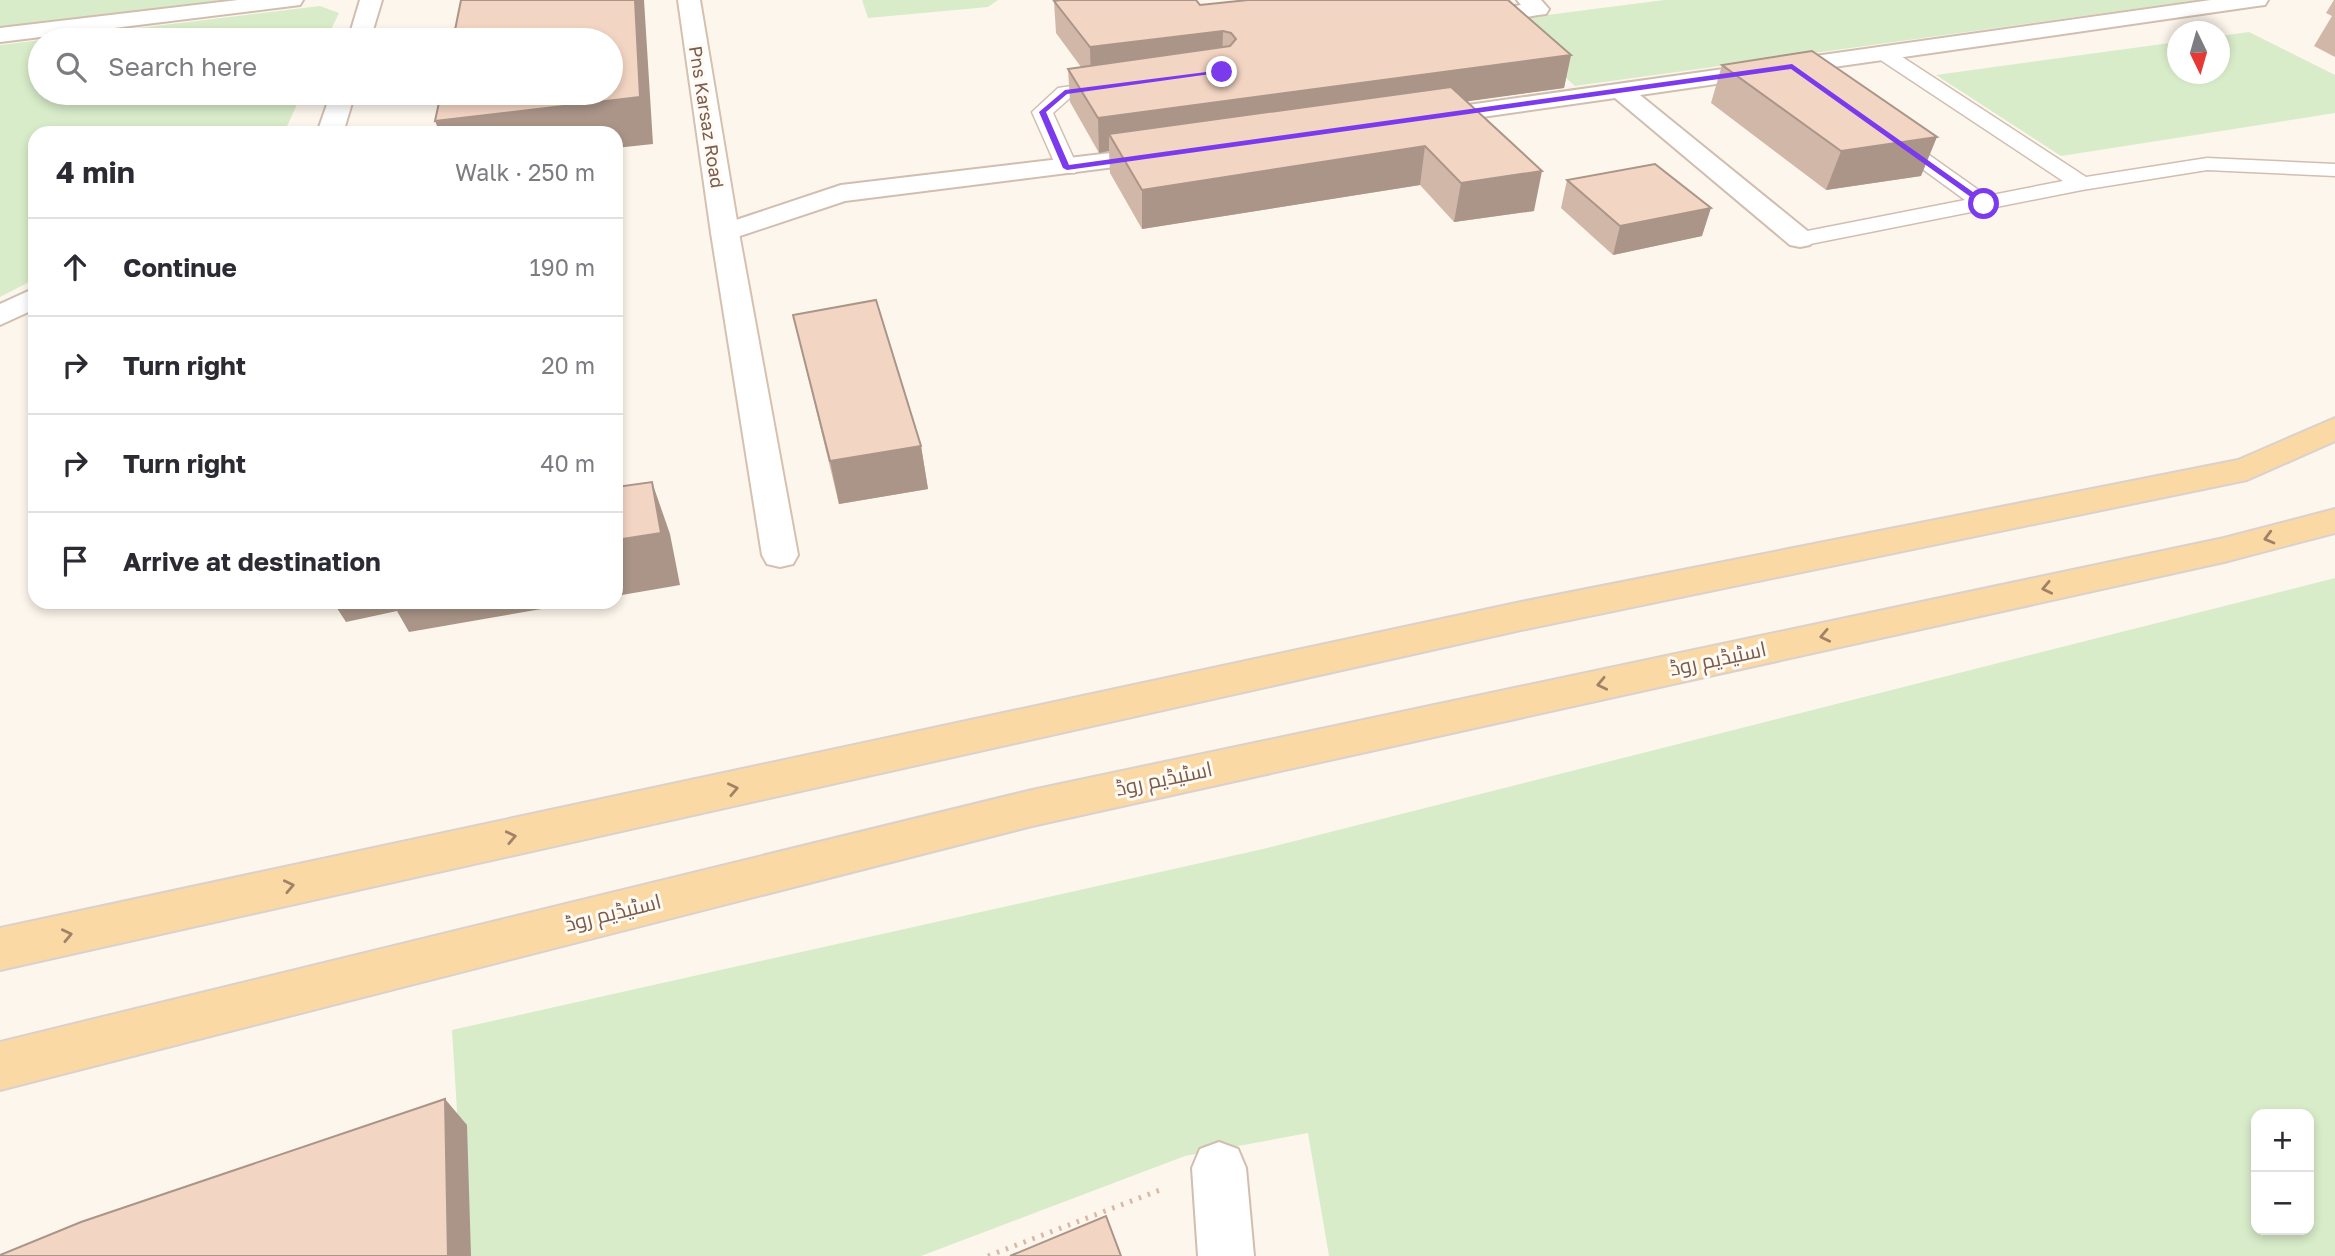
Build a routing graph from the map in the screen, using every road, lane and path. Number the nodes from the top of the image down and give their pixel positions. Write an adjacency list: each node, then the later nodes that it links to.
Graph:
1 (292, 0): 7 (street)
2 (371, 0): 8 (street)
3 (689, 0): 25 (street, Pns Karsaz Road)
4 (1528, 0): 6 (street)
5 (2257, 0): 11 (street)
6 (1487, 18)
7 (58, 28)
8 (363, 28)
9 (28, 32): 10 (street)
10 (0, 35)
11 (1883, 53): 12 (street); 23 (lane)
12 (1792, 66): 13 (lane); 15 (street)
13 (1814, 83)
14 (1130, 84): 21 (lane)
15 (1621, 91): 17 (street); 26 (street)
16 (338, 105): 19 (street)
17 (1399, 122)
18 (1871, 123): 24 (lane)
19 (332, 126)
20 (1178, 152): 21 (street)
21 (1067, 168): 25 (street)
22 (2335, 170): 23 (lane)
23 (2082, 184): 24 (lane)
24 (1984, 204): 26 (lane)
25 (724, 233): 31 (street, Pns Karsaz Road)
26 (1800, 239)
27 (28, 301): 28 (street)
28 (0, 316)
29 (2335, 428): 32 (main road, one-way to 29)
30 (2335, 521): 33 (main road, اسٹیڈیم روڈ, one-way to 33)
31 (780, 555)
32 (0, 949)
33 (0, 1066)
34 (1219, 1168): 35 (path); 36 (street)
35 (988, 1256)
36 (1226, 1256)

